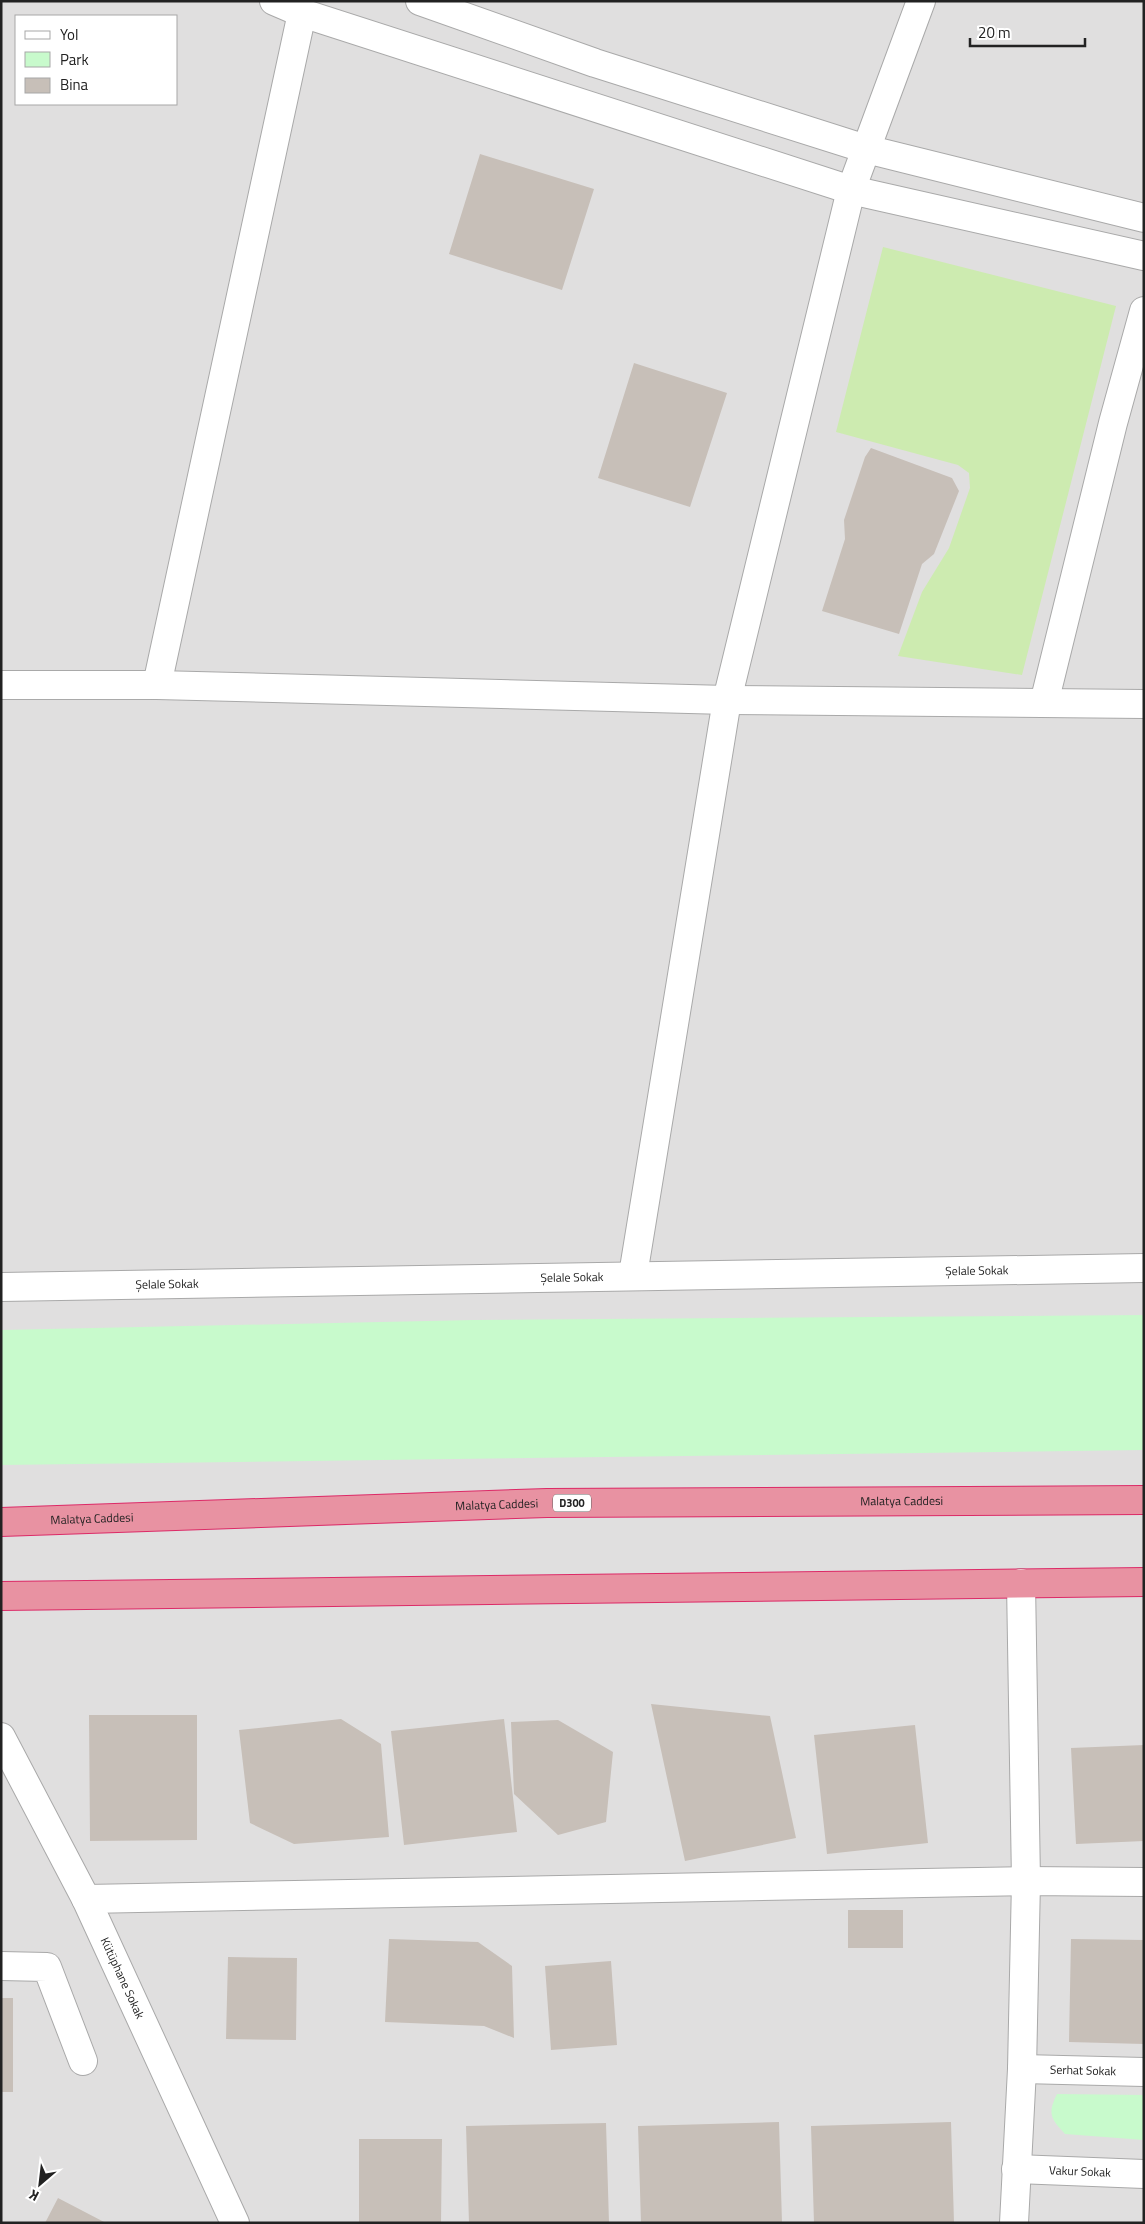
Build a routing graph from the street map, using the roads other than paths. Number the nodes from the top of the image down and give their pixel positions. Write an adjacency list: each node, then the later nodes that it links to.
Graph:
1 (274, 1): 4 (street)
2 (420, 1): 5 (street)
3 (921, 1): 5 (street)
4 (302, 13): 6 (street); 11 (street)
5 (866, 149): 6 (street); 7 (street)
6 (851, 190): 8 (street); 12 (street)
7 (1144, 218)
8 (1144, 256)
9 (1144, 311): 13 (street)
10 (1, 685): 11 (street)
11 (156, 685): 12 (street)
12 (727, 700): 13 (street); 16 (street)
13 (1044, 703): 14 (street)
14 (1144, 704)
15 (1144, 1268): 16 (street, Şelale Sokak)
16 (633, 1275): 17 (street, Şelale Sokak)
17 (1, 1287)
18 (1144, 1500): 19 (highway, Malatya Caddesi / D300)
19 (1, 1522)
20 (1144, 1582): 21 (highway)
21 (1021, 1583): 22 (highway); 24 (street)
22 (1, 1596)
23 (1, 1737): 26 (street, Kütüphane Sokak)
24 (1026, 1880): 25 (street); 26 (street); 29 (street)
25 (1144, 1882)
26 (86, 1899): 33 (street, Kütüphane Sokak)
27 (1, 1966): 28 (street)
28 (83, 2061)
29 (1022, 2069): 30 (street, Serhat Sokak); 31 (street)
30 (1144, 2072)
31 (1016, 2169): 32 (street, Vakur Sokak); 34 (street)
32 (1144, 2174)
33 (235, 2223)
34 (1014, 2223)

